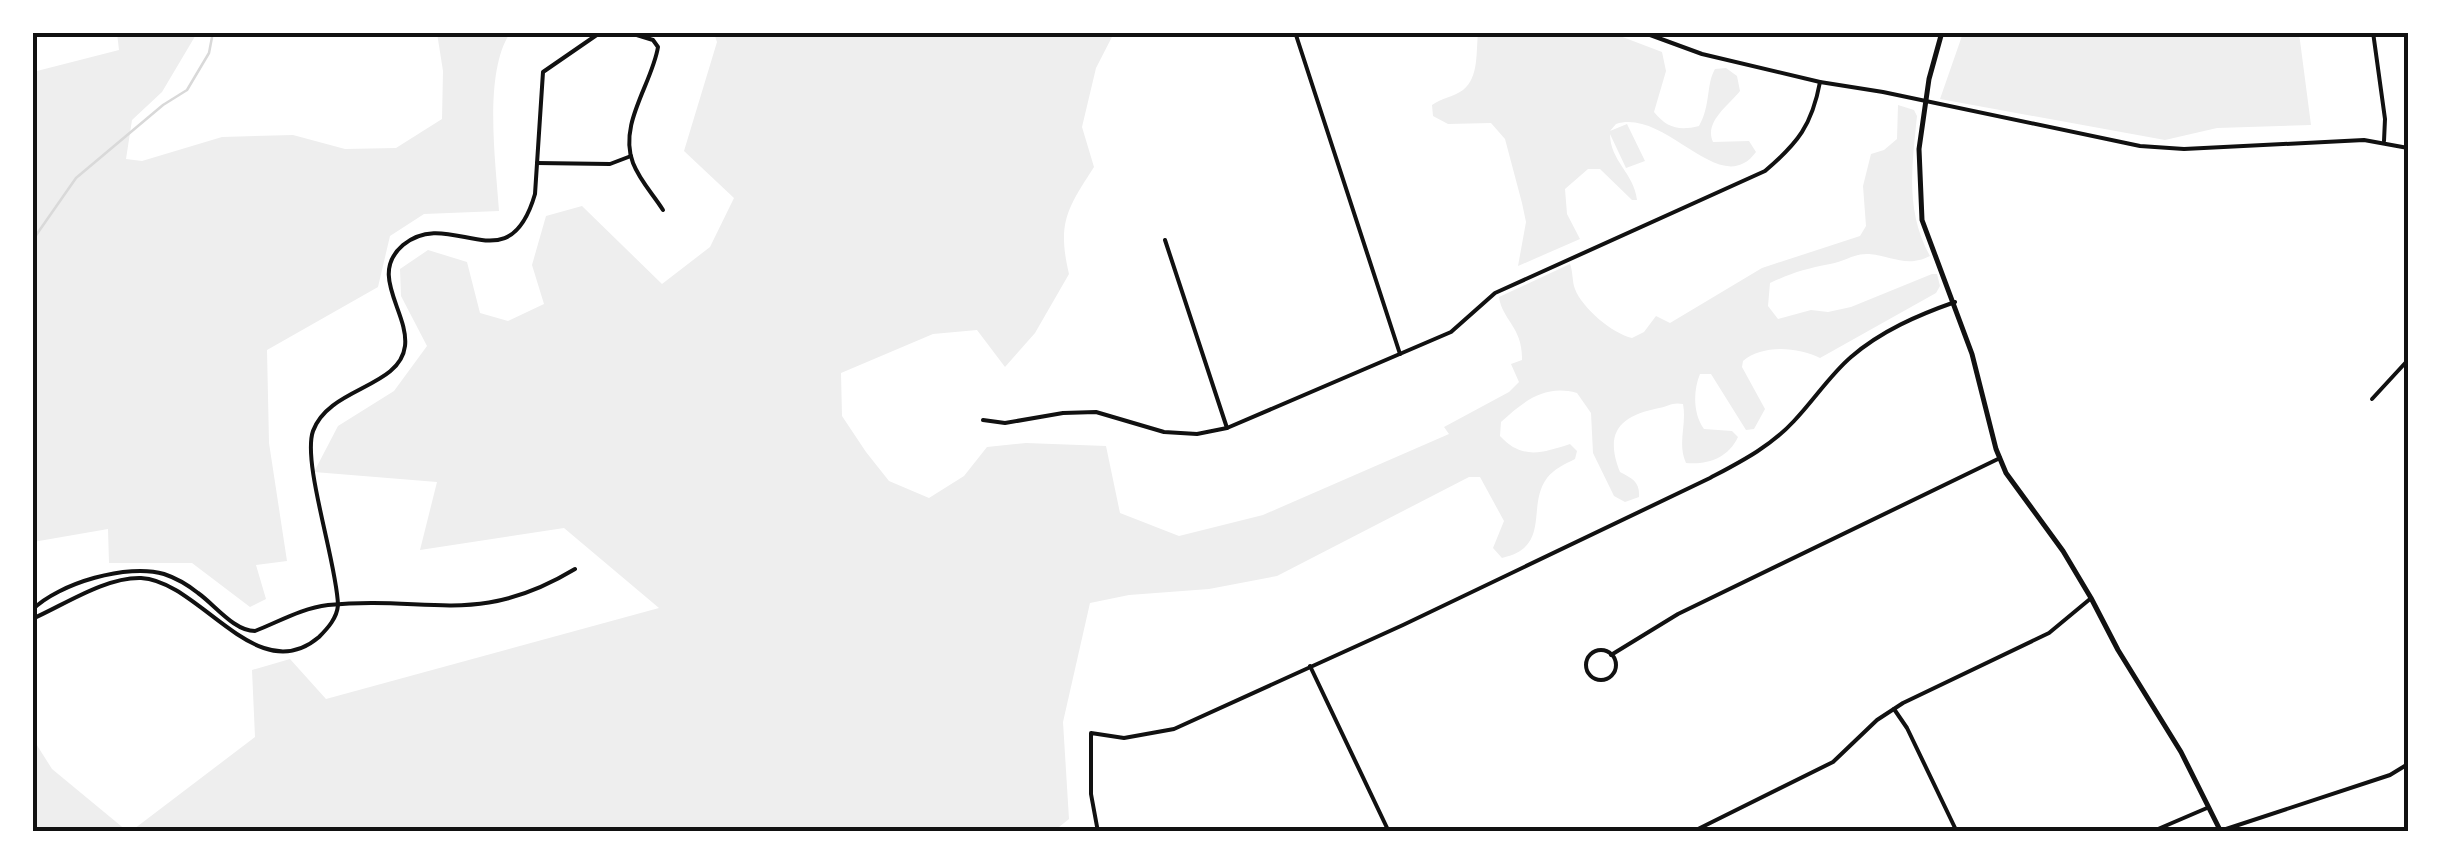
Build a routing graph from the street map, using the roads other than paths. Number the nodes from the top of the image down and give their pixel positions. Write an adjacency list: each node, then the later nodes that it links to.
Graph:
1 (601, 32): 12 (street)
2 (627, 32): 11 (street)
3 (1295, 32): 16 (street)
4 (1642, 32): 7 (street)
5 (1942, 32): 8 (street)
6 (2373, 32): 9 (street)
7 (1820, 82): 8 (street); 16 (street)
8 (1926, 102): 9 (street); 15 (street)
9 (2384, 142): 10 (street)
10 (2408, 148)
11 (630, 156): 12 (street); 13 (street)
12 (537, 163): 24 (street)
13 (663, 210)
14 (1165, 240): 20 (street)
15 (1955, 302): 21 (street); 28 (street)
16 (1400, 354): 20 (street)
17 (2408, 360): 18 (street)
18 (2372, 399)
19 (983, 420): 20 (street)
20 (1227, 428)
21 (2000, 458): 23 (street); 27 (street)
22 (576, 569): 24 (street)
23 (2091, 598): 29 (street); 31 (street)
24 (338, 605): 25 (street); 26 (street)
25 (32, 610)
26 (32, 619)
27 (1611, 655): 27 (street)
28 (1310, 666): 33 (street); 34 (street)
29 (1894, 709): 35 (street); 36 (street)
30 (2408, 764): 32 (street)
31 (2208, 808): 32 (street); 37 (street)
32 (2221, 831)
33 (1098, 832)
34 (1389, 832)
35 (1692, 832)
36 (1957, 832)
37 (2152, 832)

